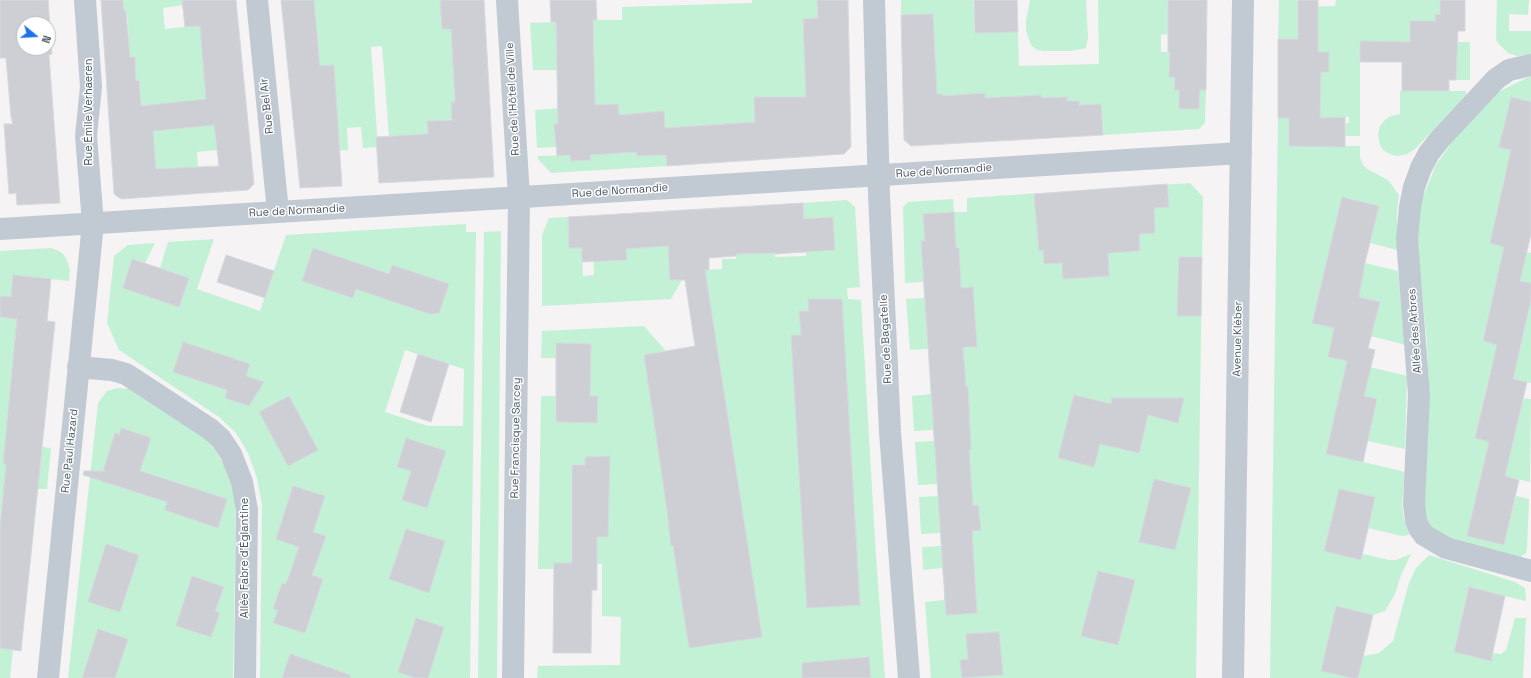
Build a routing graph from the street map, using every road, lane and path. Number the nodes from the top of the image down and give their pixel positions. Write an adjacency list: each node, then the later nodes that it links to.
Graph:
1 (85, 0): 11 (street, Rue Émile Verhaeren)
2 (257, 0): 10 (street, Rue Bel Air)
3 (507, 0): 9 (street, Rue de l'Hôtel de Ville)
4 (874, 0): 8 (street, Rue de Bagatelle)
5 (1243, 0): 7 (street, Avenue Kléber)
6 (1531, 65): 14 (street, Allée des Arbres)
7 (1241, 153): 8 (street, Rue de Normandie); 19 (street, Avenue Kléber)
8 (879, 175): 9 (street, Rue de Normandie); 18 (street, Rue de Bagatelle)
9 (519, 197): 10 (street, Rue de Normandie); 17 (street, Rue Francisque Sarcey)
10 (278, 212): 11 (street, Rue de Normandie)
11 (93, 223): 12 (street, Rue de Normandie); 13 (street, Rue Paul Hazard)
12 (0, 229)
13 (78, 367): 15 (street, Rue Paul Hazard); 16 (street, Allée Fabre d'Églantine)
14 (1531, 571)
15 (48, 678)
16 (245, 678)
17 (514, 678)
18 (909, 678)
19 (1233, 678)

